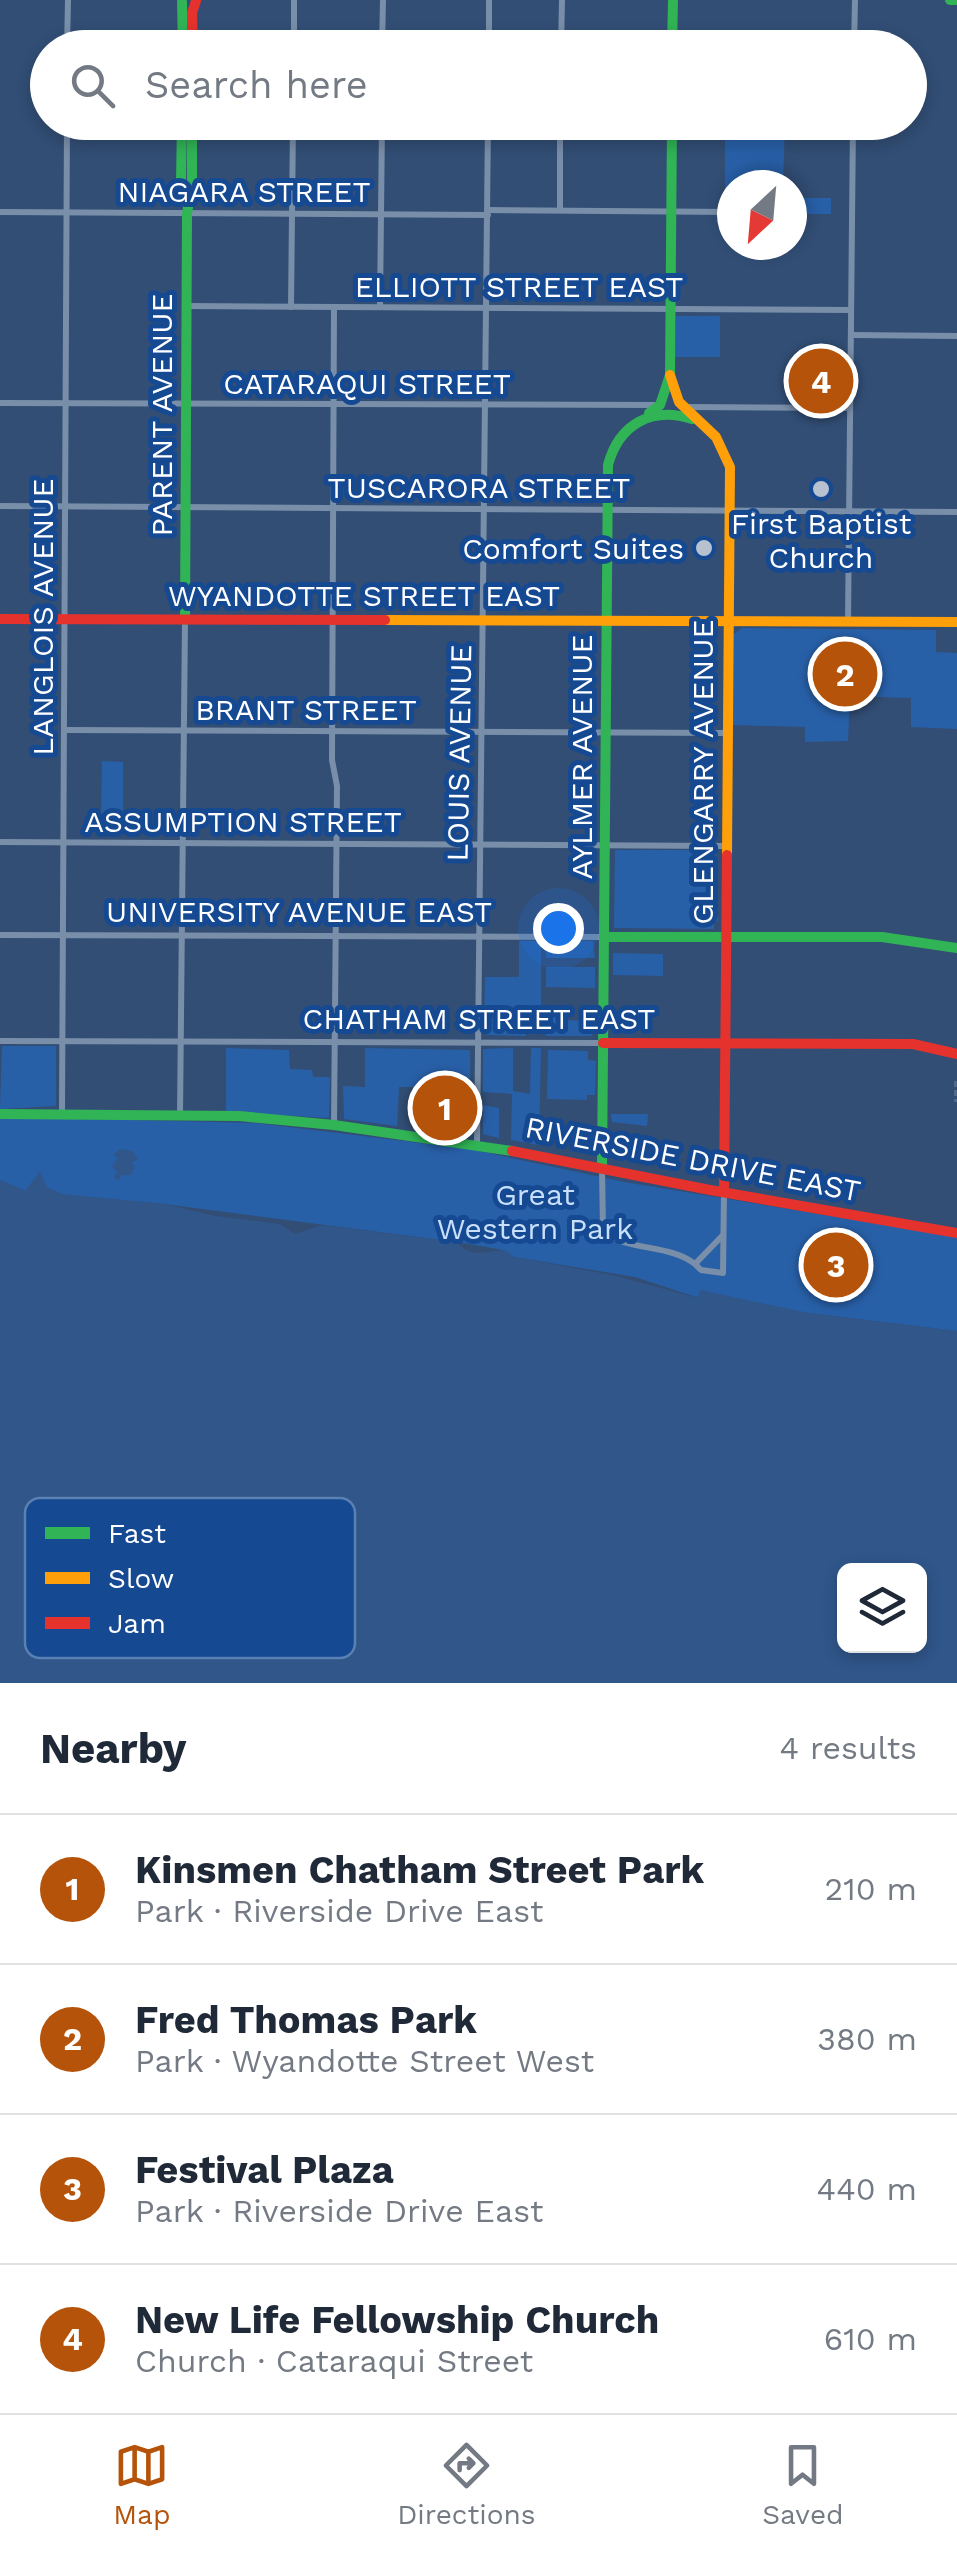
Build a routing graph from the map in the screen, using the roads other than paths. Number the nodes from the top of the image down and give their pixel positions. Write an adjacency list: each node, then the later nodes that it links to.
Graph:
1 (68, 0): 10 (street)
2 (196, 0): 9 (main road); 12 (main road)
3 (294, 0): 13 (street)
4 (383, 0): 14 (street)
5 (490, 0): 15 (street)
6 (562, 0): 16 (street)
7 (673, 0): 17 (main road)
8 (855, 0): 18 (street)
9 (181, 1): 11 (main road)
10 (67, 30)
11 (182, 30)
12 (192, 30)
13 (294, 30)
14 (382, 30)
15 (489, 30)
16 (561, 30)
17 (672, 30)
18 (854, 30)
19 (67, 140): 29 (street, LANGLOIS AVENUE)
20 (188, 140): 33 (main road, PARENT AVENUE)
21 (293, 140): 34 (street)
22 (382, 140): 35 (street)
23 (488, 140): 32 (street, LOUIS AVENUE)
24 (560, 140): 27 (street)
25 (672, 140): 30 (main road)
26 (853, 140): 42 (street)
27 (560, 210): 30 (street, NIAGARA STREET); 32 (street, NIAGARA STREET)
28 (0, 212): 29 (street, NIAGARA STREET)
29 (66, 212): 33 (street, NIAGARA STREET); 47 (street, LANGLOIS AVENUE)
30 (671, 212): 31 (street, NIAGARA STREET); 41 (main road)
31 (717, 212)
32 (488, 213): 35 (street, NIAGARA STREET); 40 (street, LOUIS AVENUE)
33 (187, 214): 34 (street, NIAGARA STREET); 36 (main road, PARENT AVENUE)
34 (292, 214): 35 (street, NIAGARA STREET); 37 (street)
35 (380, 215): 39 (street)
36 (186, 306): 37 (street, ELLIOTT STREET EAST); 48 (main road, PARENT AVENUE)
37 (291, 307): 38 (street, ELLIOTT STREET EAST)
38 (334, 307): 39 (street, ELLIOTT STREET EAST); 49 (street)
39 (380, 307): 40 (street, ELLIOTT STREET EAST)
40 (487, 308): 41 (street, ELLIOTT STREET EAST); 51 (street, LOUIS AVENUE)
41 (670, 309): 42 (street, ELLIOTT STREET EAST); 45 (main road)
42 (851, 310): 43 (street)
43 (851, 336): 44 (street); 54 (street)
44 (957, 336)
45 (670, 374): 50 (main road); 53 (main road, GLENGARRY AVENUE)
46 (0, 403): 47 (street, CATARAQUI STREET)
47 (66, 404): 48 (street, CATARAQUI STREET); 58 (street, LANGLOIS AVENUE)
48 (186, 404): 49 (street, CATARAQUI STREET); 59 (main road, PARENT AVENUE)
49 (334, 405): 51 (street, CATARAQUI STREET); 60 (street)
50 (660, 405): 52 (street, CATARAQUI STREET); 55 (main road)
51 (486, 406): 52 (street, CATARAQUI STREET); 61 (street, LOUIS AVENUE)
52 (614, 406): 55 (street)
53 (683, 407): 54 (street); 56 (main road, GLENGARRY AVENUE)
54 (850, 408): 64 (street)
55 (638, 420): 56 (main road); 62 (main road, AYLMER AVENUE)
56 (698, 422): 63 (main road, GLENGARRY AVENUE)
57 (0, 506): 58 (street, TUSCARORA STREET)
58 (66, 506): 59 (street, TUSCARORA STREET); 67 (street, LANGLOIS AVENUE)
59 (185, 507): 60 (street, TUSCARORA STREET); 68 (main road, PARENT AVENUE)
60 (332, 508): 61 (street, TUSCARORA STREET); 69 (street)
61 (484, 509): 62 (street, TUSCARORA STREET); 70 (street, LOUIS AVENUE)
62 (608, 510): 63 (street, TUSCARORA STREET); 71 (main road, AYLMER AVENUE)
63 (729, 510): 64 (street, TUSCARORA STREET); 72 (main road, GLENGARRY AVENUE)
64 (849, 511): 65 (street, TUSCARORA STREET); 73 (street)
65 (957, 512)
66 (0, 619): 67 (main road, WYANDOTTE STREET EAST)
67 (65, 619): 68 (main road, WYANDOTTE STREET EAST); 75 (street, LANGLOIS AVENUE)
68 (185, 620): 69 (main road, WYANDOTTE STREET EAST); 76 (street, PARENT AVENUE)
69 (332, 620): 70 (main road, WYANDOTTE STREET EAST); 77 (street)
70 (483, 620): 71 (main road, WYANDOTTE STREET EAST); 78 (street, LOUIS AVENUE)
71 (607, 621): 72 (main road, WYANDOTTE STREET EAST); 79 (main road, AYLMER AVENUE)
72 (728, 621): 73 (main road, WYANDOTTE STREET EAST); 80 (main road, GLENGARRY AVENUE)
73 (848, 622): 74 (main road, WYANDOTTE STREET EAST)
74 (957, 622)
75 (64, 730): 76 (street, BRANT STREET); 82 (street, LANGLOIS AVENUE)
76 (184, 731): 77 (street, BRANT STREET); 83 (street, PARENT AVENUE)
77 (332, 732): 78 (street, BRANT STREET); 84 (street)
78 (482, 732): 79 (street, BRANT STREET); 85 (street, LOUIS AVENUE)
79 (606, 733): 80 (street, BRANT STREET); 86 (main road, AYLMER AVENUE)
80 (727, 733): 87 (main road, GLENGARRY AVENUE)
81 (0, 842): 82 (street, ASSUMPTION STREET)
82 (64, 842): 83 (street, ASSUMPTION STREET); 89 (street, LANGLOIS AVENUE)
83 (183, 843): 84 (street, ASSUMPTION STREET); 92 (street, PARENT AVENUE)
84 (336, 844): 85 (street, ASSUMPTION STREET); 90 (street)
85 (480, 845): 86 (street, ASSUMPTION STREET); 91 (street, LOUIS AVENUE)
86 (605, 846): 87 (street, ASSUMPTION STREET); 93 (main road, AYLMER AVENUE)
87 (726, 846): 94 (main road, GLENGARRY AVENUE)
88 (0, 935): 89 (street, UNIVERSITY AVENUE EAST)
89 (62, 935): 92 (street, UNIVERSITY AVENUE EAST); 97 (street, LANGLOIS AVENUE)
90 (335, 936): 91 (street, UNIVERSITY AVENUE EAST); 92 (street, UNIVERSITY AVENUE EAST); 99 (street)
91 (480, 936): 93 (street, UNIVERSITY AVENUE EAST); 101 (street, LOUIS AVENUE)
92 (182, 937): 98 (street, PARENT AVENUE)
93 (604, 938): 94 (main road, UNIVERSITY AVENUE EAST); 102 (main road, AYLMER AVENUE)
94 (726, 938): 95 (main road, UNIVERSITY AVENUE EAST); 100 (main road, GLENGARRY AVENUE)
95 (957, 948)
96 (0, 1041): 97 (street, CHATHAM STREET EAST)
97 (62, 1041): 98 (street, CHATHAM STREET EAST); 104 (street, LANGLOIS AVENUE)
98 (181, 1042): 99 (street, CHATHAM STREET EAST); 106 (street, PARENT AVENUE)
99 (334, 1042): 101 (street, CHATHAM STREET EAST); 107 (street)
100 (724, 1042): 102 (main road, CHATHAM STREET EAST); 103 (main road, CHATHAM STREET EAST); 110 (main road, GLENGARRY AVENUE)
101 (478, 1043): 102 (street, CHATHAM STREET EAST); 108 (street, LOUIS AVENUE)
102 (603, 1044): 109 (main road, AYLMER AVENUE)
103 (957, 1054)
104 (62, 1112): 105 (main road, RIVERSIDE DRIVE EAST); 106 (main road, RIVERSIDE DRIVE EAST)
105 (0, 1114)
106 (180, 1114): 107 (main road, RIVERSIDE DRIVE EAST)
107 (334, 1126): 108 (main road, RIVERSIDE DRIVE EAST)
108 (477, 1144): 109 (main road, RIVERSIDE DRIVE EAST)
109 (602, 1169): 110 (main road, RIVERSIDE DRIVE EAST); 113 (street)
110 (724, 1192): 111 (main road, RIVERSIDE DRIVE EAST); 112 (street)
111 (957, 1233)
112 (723, 1235): 113 (street); 113 (street)
113 (695, 1264)

